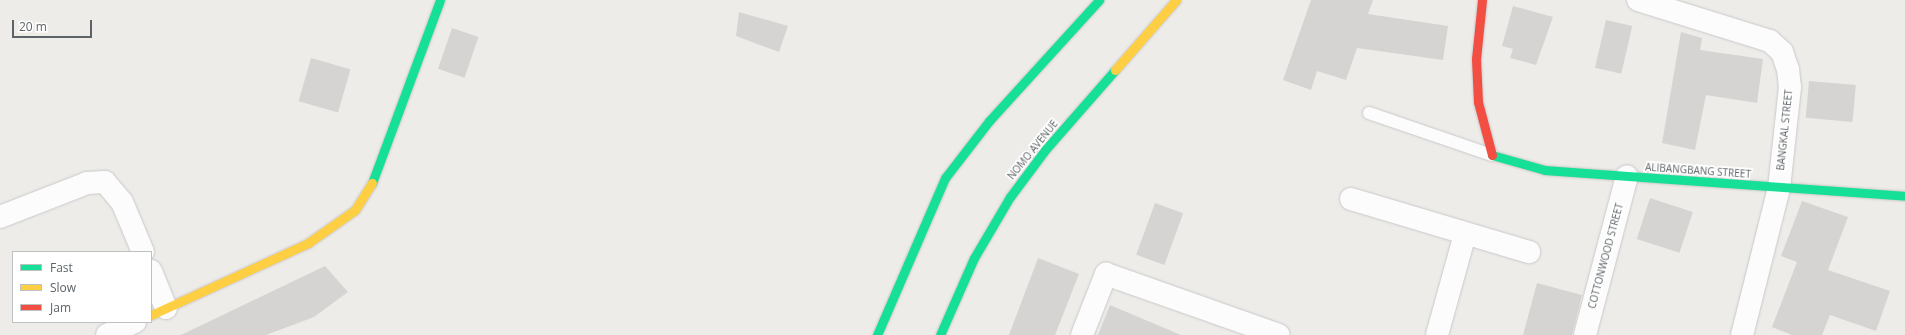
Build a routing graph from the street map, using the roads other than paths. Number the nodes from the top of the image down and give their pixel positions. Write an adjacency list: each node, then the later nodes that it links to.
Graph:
1 (440, 0): 17 (street)
2 (1098, 0): 21 (street)
3 (1176, 0): 22 (street, NOMO AVENUE)
4 (1482, 0): 7 (street)
5 (1638, 0): 9 (street, BANGKAL STREET)
6 (1369, 113): 7 (lane)
7 (1492, 155): 8 (street, ALIBANGBANG STREET)
8 (1627, 176): 9 (street, ALIBANGBANG STREET); 25 (street, COTTONWOOD STREET)
9 (1779, 188): 10 (street, ALIBANGBANG STREET); 26 (street, BANGKAL STREET)
10 (1905, 196)
11 (1351, 199): 13 (street)
12 (0, 217): 14 (street)
13 (1465, 234): 15 (street); 24 (street)
14 (143, 251)
15 (1529, 252)
16 (152, 276): 17 (street)
17 (159, 311)
18 (133, 323): 20 (street)
19 (1268, 333): 23 (street)
20 (107, 335)
21 (877, 335)
22 (940, 335)
23 (1082, 335)
24 (1437, 335)
25 (1585, 335)
26 (1742, 335)

